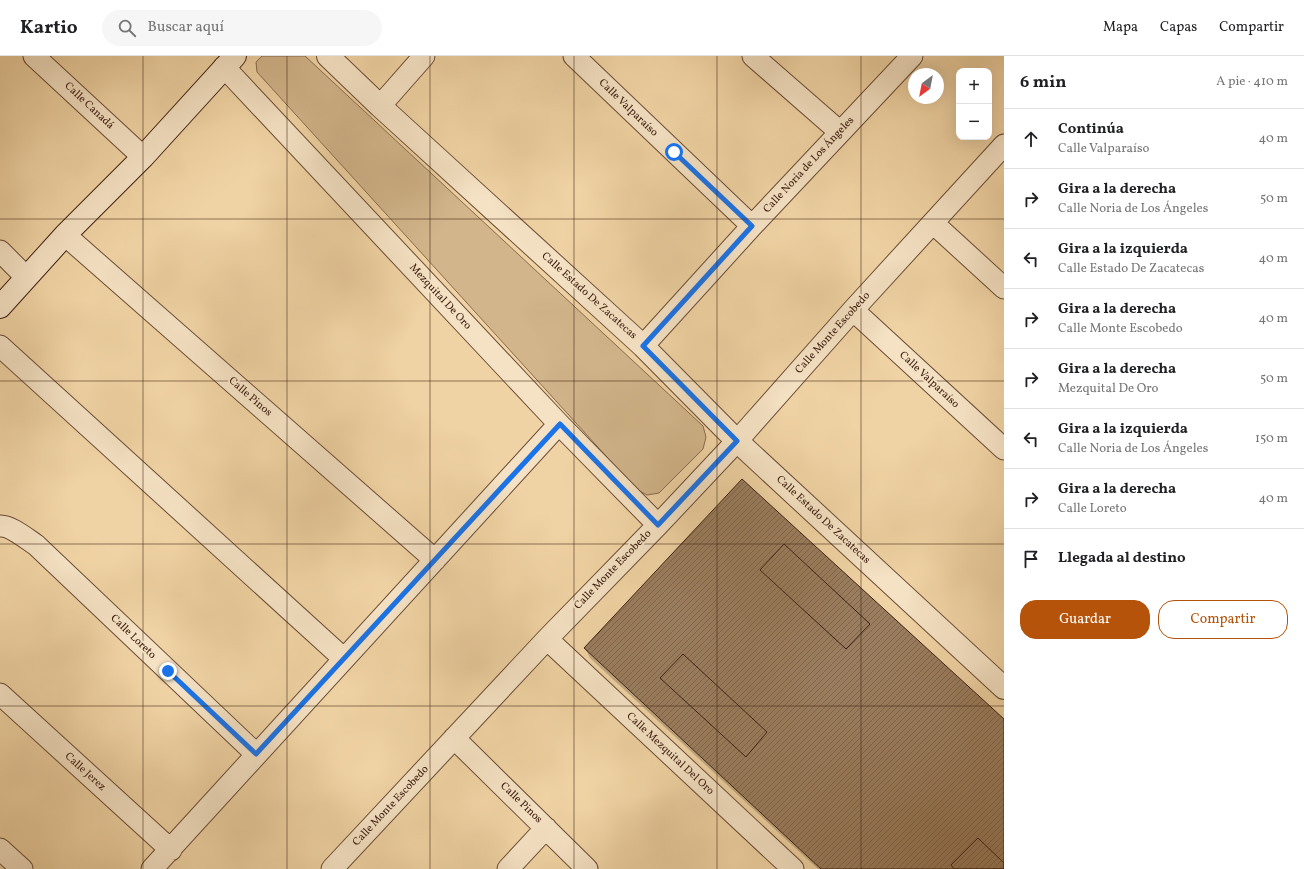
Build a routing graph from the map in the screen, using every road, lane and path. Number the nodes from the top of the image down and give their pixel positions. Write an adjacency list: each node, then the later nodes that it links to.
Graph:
1 (34, 56): 11 (street, Calle Canadá)
2 (328, 56): 8 (street, Calle Estado De Zacatecas)
3 (424, 56): 8 (street)
4 (574, 56): 13 (street, Calle Valparaíso)
5 (753, 56): 9 (street)
6 (912, 56): 9 (street, Calle Noria de Los Ángeles)
7 (229, 62): 11 (street); 22 (street, Mezquital De Oro)
8 (380, 106): 21 (street, Calle Estado De Zacatecas)
9 (840, 132): 13 (street, Calle Noria de Los Ángeles)
10 (1004, 145): 12 (street, Calle Monte Escobedo)
11 (143, 156): 14 (street)
12 (933, 223): 17 (street); 19 (street, Calle Monte Escobedo)
13 (752, 226): 21 (street, Calle Noria de Los Ángeles)
14 (65, 235): 16 (street); 27 (street, Calle Pinos)
15 (0, 251): 16 (street)
16 (26, 277): 18 (street)
17 (1004, 288)
18 (0, 308)
19 (853, 310): 23 (street, Calle Monte Escobedo); 24 (street, Calle Valparaíso)
20 (0, 346): 29 (street)
21 (643, 346): 23 (street, Calle Estado De Zacatecas)
22 (560, 424): 25 (street, Mezquital De Oro); 27 (street)
23 (737, 441): 25 (street, Calle Monte Escobedo); 30 (street, Calle Estado De Zacatecas)
24 (1004, 449)
25 (658, 525): 28 (street, Calle Monte Escobedo)
26 (2, 526): 33 (street, Calle Loreto)
27 (435, 560): 29 (street)
28 (547, 639): 32 (street, Calle Monte Escobedo); 42 (street, Calle Mezquital Del Oro)
29 (344, 659): 33 (street)
30 (1004, 688)
31 (0, 694): 36 (street, Calle Jerez)
32 (454, 738): 34 (street, Calle Pinos); 39 (street, Calle Monte Escobedo)
33 (256, 754): 36 (street)
34 (546, 828): 40 (street); 41 (street, Calle Pinos)
35 (0, 849): 37 (street)
36 (171, 850): 38 (street)
37 (22, 869)
38 (152, 869)
39 (332, 869)
40 (508, 869)
41 (587, 869)
42 (793, 869)

